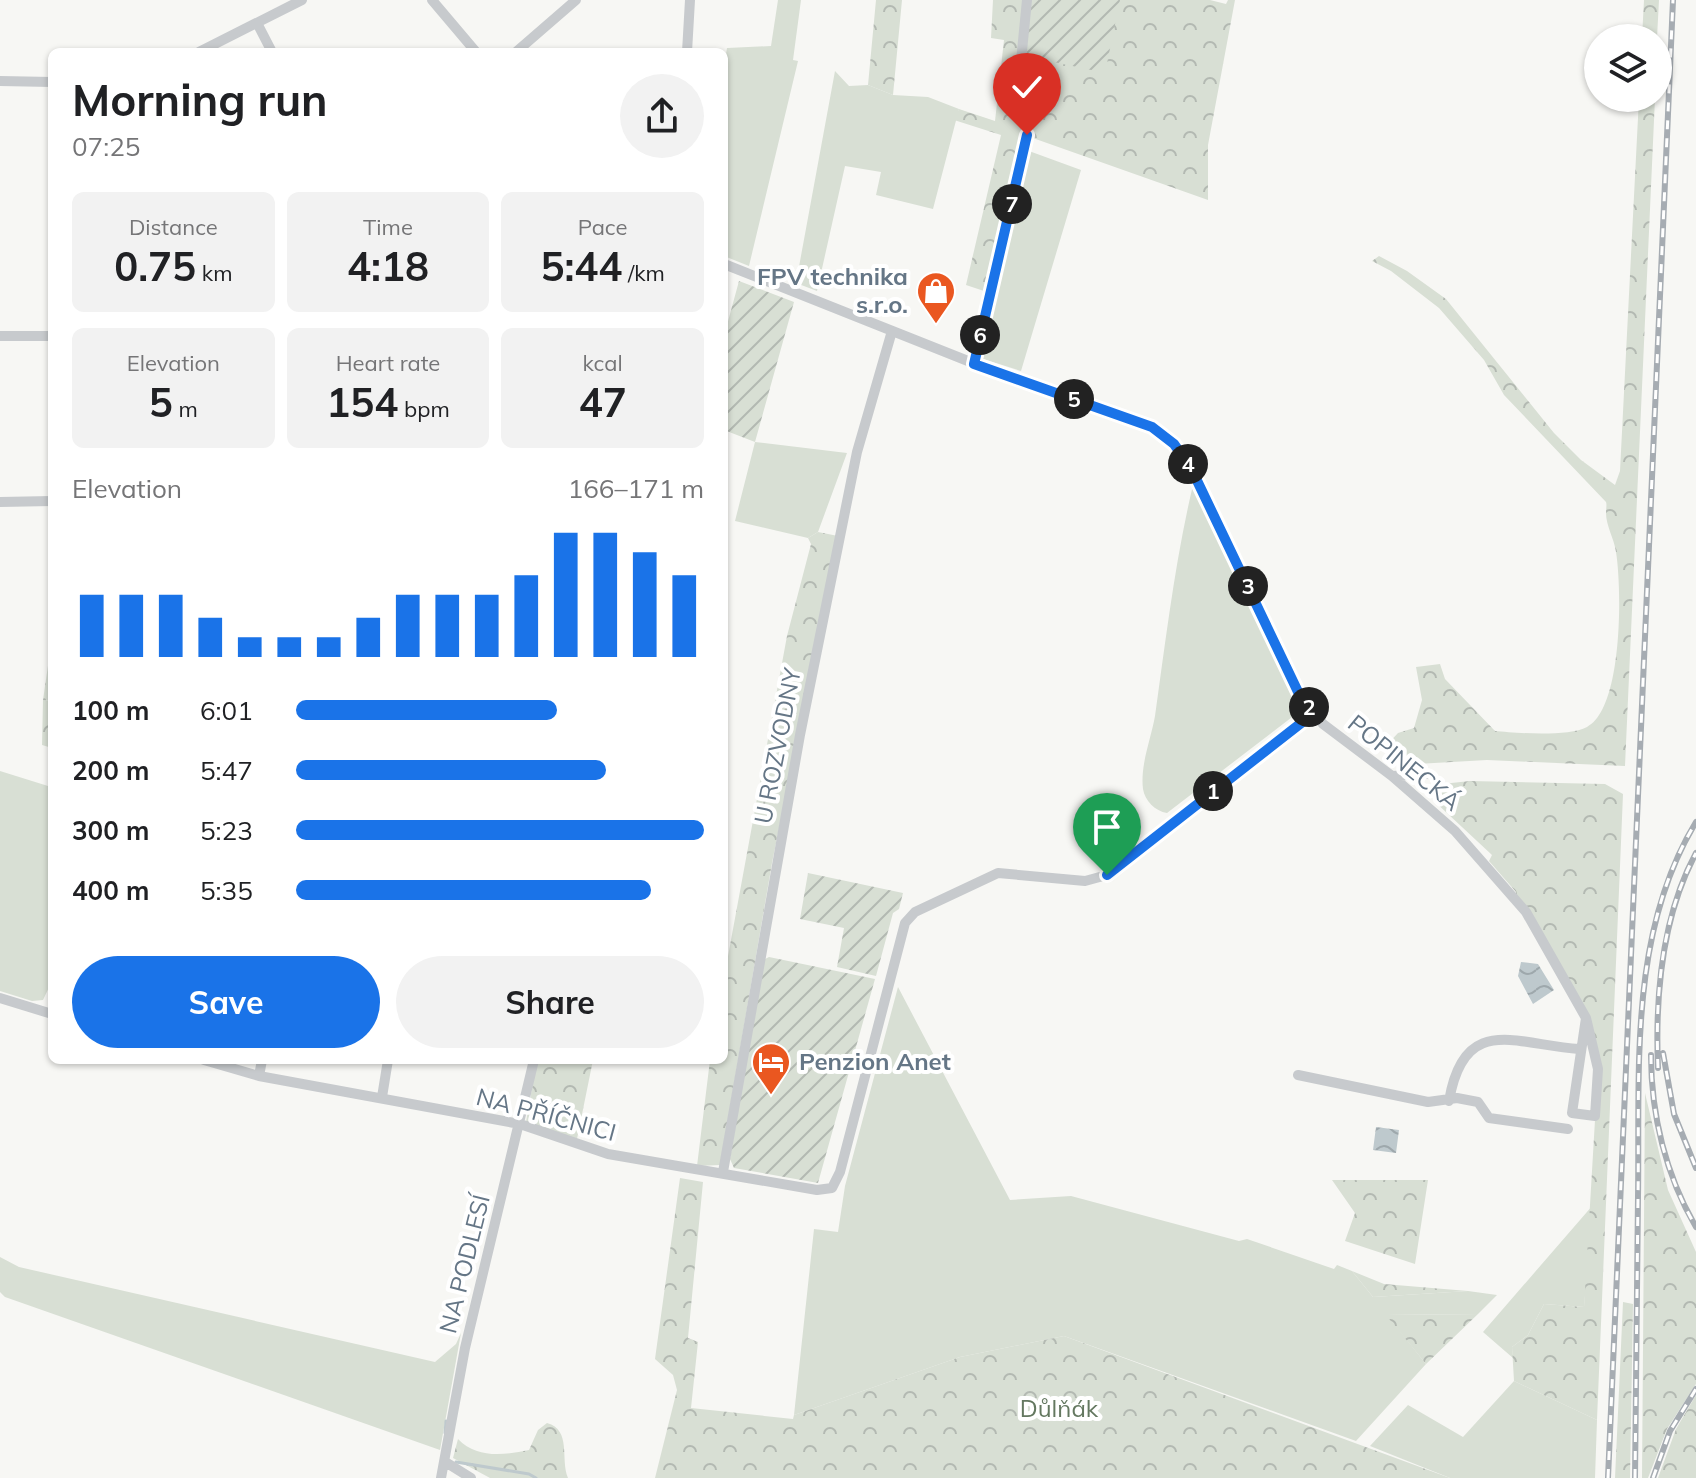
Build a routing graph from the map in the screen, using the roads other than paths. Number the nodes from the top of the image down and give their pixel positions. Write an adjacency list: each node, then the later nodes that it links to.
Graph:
1 (302, 0): 6 (street)
2 (432, 0): 9 (street)
3 (576, 0): 10 (street)
4 (690, 0): 11 (street)
5 (1027, 0): 18 (street)
6 (257, 23): 7 (street); 8 (street)
7 (207, 48)
8 (270, 48)
9 (473, 48)
10 (521, 48)
11 (687, 48)
12 (0, 81): 13 (street)
13 (48, 82)
14 (728, 266): 15 (street, POPINECKÁ)
15 (892, 331): 18 (street, POPINECKÁ); 38 (street, U ROZVODNY)
16 (0, 336): 17 (street)
17 (48, 336)
18 (974, 364): 21 (street, POPINECKÁ)
19 (48, 501): 20 (street)
20 (0, 502)
21 (1314, 713): 23 (street, POPINECKÁ); 38 (street, NA PŘÍČNICI)
22 (1426, 774): 23 (street)
23 (1392, 776): 26 (street, POPINECKÁ)
24 (0, 998): 25 (street)
25 (48, 1013)
26 (1586, 1018): 27 (street); 27 (street, POPINECKÁ)
27 (1579, 1049): 35 (street)
28 (218, 1064): 33 (street, NA PŘÍČNICI)
29 (261, 1064): 33 (street)
30 (387, 1064): 34 (street)
31 (533, 1064): 36 (street, NA PODLESÍ)
32 (1298, 1075): 35 (street)
33 (259, 1076): 34 (street, NA PŘÍČNICI)
34 (382, 1097): 36 (street, NA PŘÍČNICI)
35 (1449, 1101): 37 (street)
36 (520, 1124): 38 (street, NA PŘÍČNICI); 39 (street, NA PODLESÍ)
37 (1568, 1129)
38 (723, 1172)
39 (447, 1463): 40 (street, NA PODLESÍ); 41 (street)
40 (441, 1478)
41 (471, 1478)

